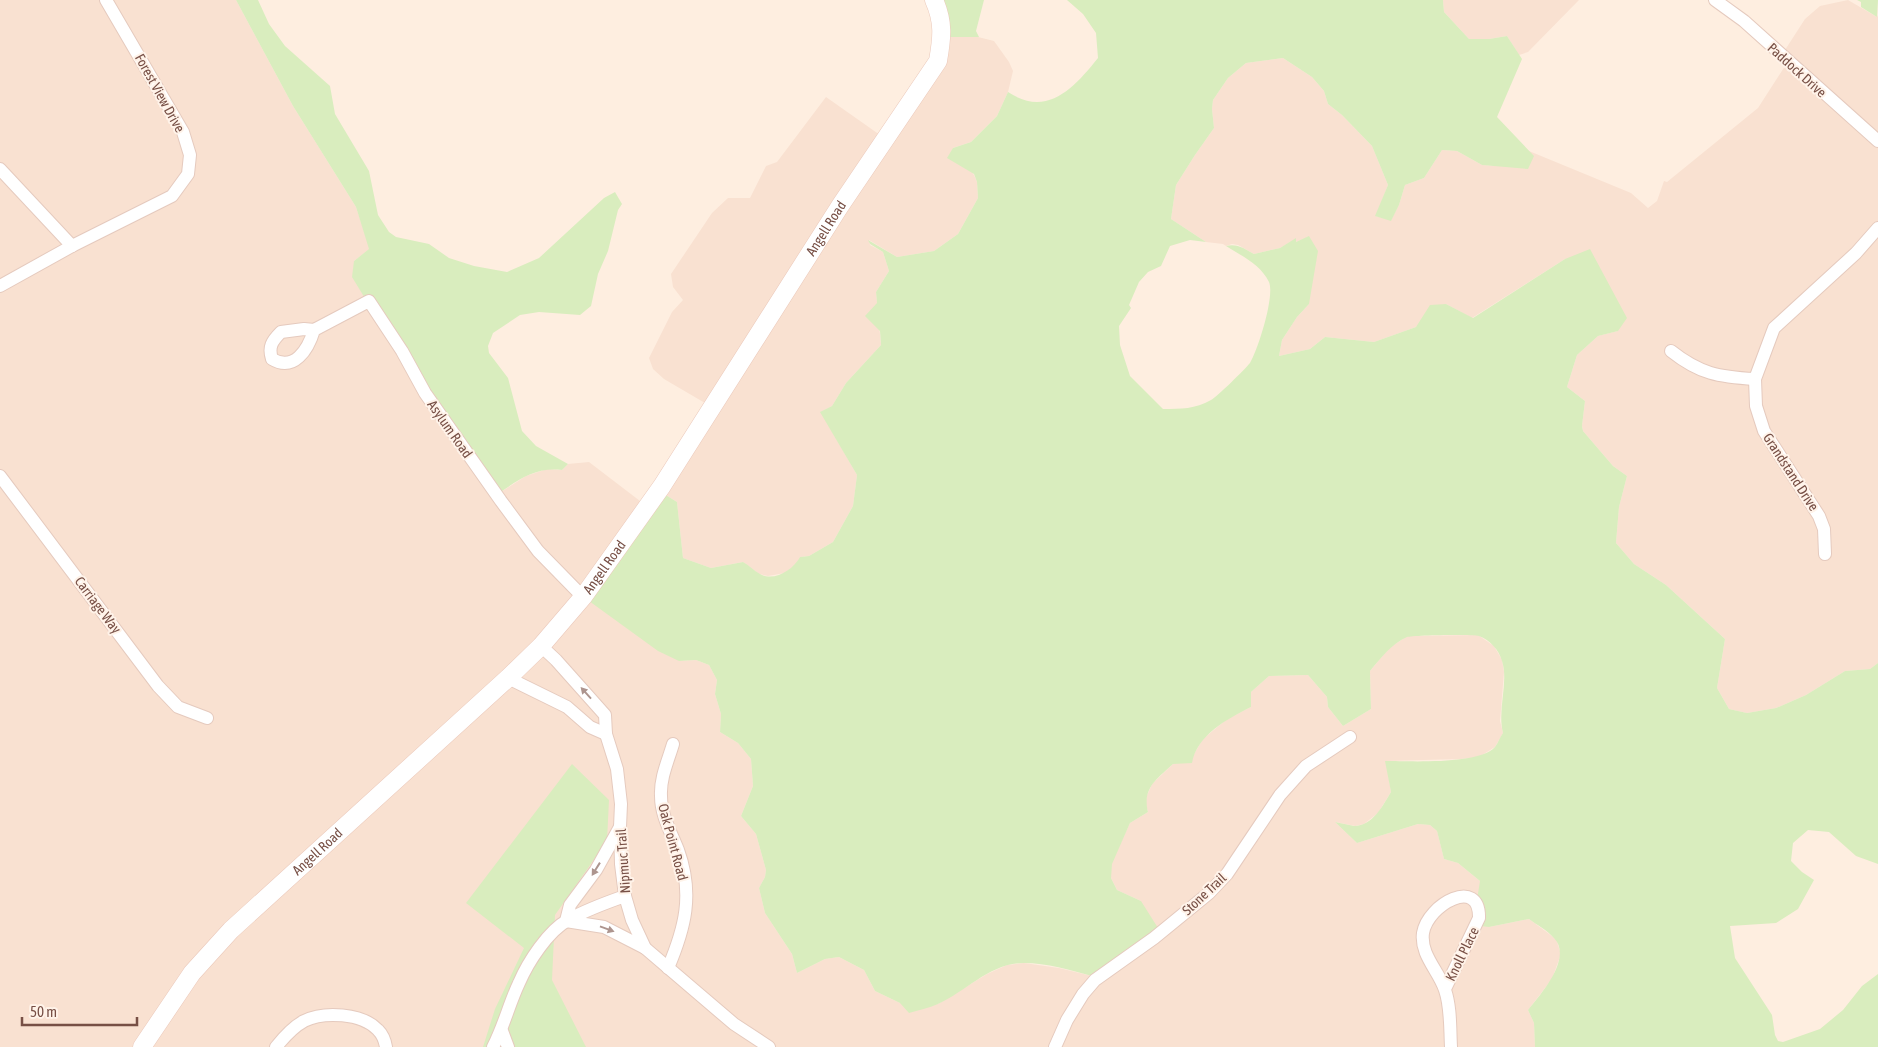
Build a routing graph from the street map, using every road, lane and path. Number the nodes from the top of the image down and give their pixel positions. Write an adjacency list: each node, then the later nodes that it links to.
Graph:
1 (106, 0): 7 (street, Forest View Drive)
2 (934, 0): 14 (street, Angell Road)
3 (1715, 0): 4 (street, Paddock Drive)
4 (1878, 141)
5 (0, 169): 7 (street)
6 (1878, 228): 11 (street, Grandstand Drive)
7 (72, 246): 8 (street, Forest View Drive)
8 (0, 286)
9 (314, 330): 14 (street, Asylum Road)
10 (1671, 351): 11 (street)
11 (1755, 379): 13 (street, Grandstand Drive)
12 (0, 476): 17 (street, Carriage Way)
13 (1825, 554)
14 (583, 597): 15 (street, Angell Road)
15 (541, 646): 16 (street, Angell Road); 18 (street, Nipmuc Trail, one-way to 15)
16 (508, 678): 18 (street); 28 (street, Angell Road)
17 (208, 718)
18 (606, 734): 21 (street, Nipmuc Trail)
19 (1350, 737): 34 (street, Stone Trail)
20 (673, 744): 25 (street, Oak Point Road)
21 (620, 827): 22 (street, Nipmuc Trail); 23 (street, one-way to 23)
22 (624, 896): 23 (street); 24 (street, Nipmuc Trail)
23 (566, 921): 24 (street, one-way to 24); 27 (street)
24 (645, 948): 25 (street, Nipmuc Trail)
25 (668, 968): 33 (street, Nipmuc Trail)
26 (1445, 989): 26 (street, Knoll Place); 35 (street, Knoll Place)
27 (502, 1031): 31 (street); 32 (street)
28 (142, 1047)
29 (276, 1047): 30 (street)
30 (386, 1047)
31 (494, 1047)
32 (508, 1047)
33 (769, 1047)
34 (1055, 1047)
35 (1451, 1047)

